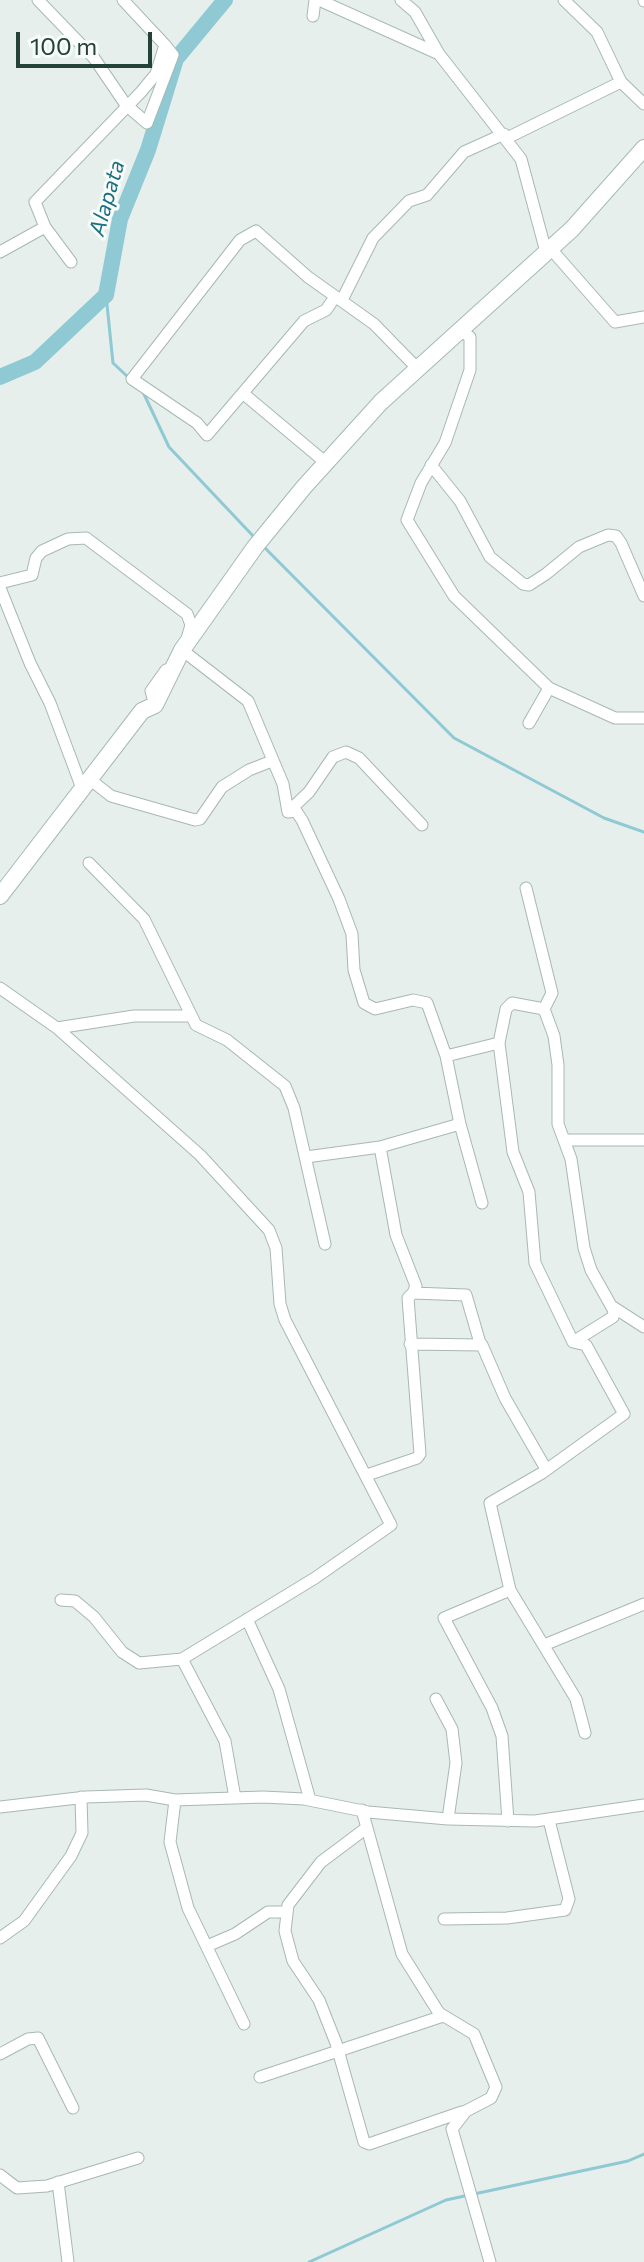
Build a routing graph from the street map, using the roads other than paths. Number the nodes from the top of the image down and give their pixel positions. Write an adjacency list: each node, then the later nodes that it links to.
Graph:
1 (38, 0): 11 (street)
2 (123, 0): 7 (street)
3 (317, 0): 6 (street); 8 (street)
4 (401, 0): 8 (street)
5 (564, 0): 9 (street)
6 (313, 16)
7 (165, 45): 11 (street); 11 (street)
8 (439, 54): 12 (street)
9 (621, 82): 10 (street); 12 (street)
10 (644, 104)
11 (126, 105): 14 (street)
12 (505, 136): 15 (street); 18 (street)
13 (644, 148): 15 (main road)
14 (45, 227): 16 (street); 17 (street)
15 (548, 250): 19 (street); 20 (main road)
16 (0, 252)
17 (71, 262)
18 (338, 298): 21 (street); 22 (street); 22 (street)
19 (644, 317)
20 (461, 331): 21 (main road); 24 (street)
21 (418, 369): 23 (main road)
22 (245, 395): 23 (street)
23 (325, 462): 27 (main road)
24 (431, 465): 26 (street); 28 (street)
25 (0, 586): 29 (street); 33 (street)
26 (644, 596)
27 (182, 650): 29 (main road); 32 (street)
28 (549, 688): 30 (street); 31 (street)
29 (155, 705): 33 (main road)
30 (644, 718)
31 (529, 723)
32 (272, 761): 33 (street); 34 (street)
33 (87, 786): 38 (main road)
34 (288, 812): 35 (street); 44 (street)
35 (422, 825)
36 (89, 863): 41 (street)
37 (526, 888): 40 (street)
38 (0, 894)
39 (0, 988): 42 (street)
40 (544, 1009): 43 (street); 46 (street)
41 (191, 1016): 42 (street); 49 (street)
42 (57, 1028): 59 (street)
43 (499, 1043): 44 (street); 55 (street)
44 (446, 1056): 45 (street)
45 (460, 1124): 48 (street); 50 (street)
46 (564, 1140): 47 (street); 53 (street)
47 (644, 1140)
48 (380, 1147): 49 (street); 52 (street)
49 (306, 1157): 51 (street)
50 (482, 1203)
51 (325, 1244)
52 (413, 1293): 56 (street); 57 (street)
53 (613, 1307): 54 (street); 55 (street)
54 (644, 1327)
55 (573, 1342): 58 (street)
56 (480, 1343): 57 (street); 58 (street)
57 (410, 1344): 59 (street)
58 (546, 1469): 60 (street)
59 (367, 1475): 63 (street)
60 (510, 1590): 64 (street); 77 (street)
61 (61, 1600): 65 (street)
62 (644, 1604): 64 (street)
63 (247, 1619): 65 (street); 71 (street)
64 (544, 1645): 67 (street)
65 (182, 1659): 69 (street)
66 (436, 1699): 75 (street)
67 (585, 1733)
68 (81, 1797): 70 (street); 73 (street); 81 (street)
69 (235, 1798): 70 (street); 71 (street)
70 (175, 1800): 82 (street)
71 (310, 1800): 74 (street)
72 (644, 1805): 76 (street)
73 (0, 1807)
74 (362, 1810): 75 (street); 78 (street)
75 (448, 1819): 77 (street)
76 (549, 1820): 77 (street); 80 (street)
77 (508, 1821)
78 (365, 1829): 79 (street); 83 (street)
79 (286, 1912): 82 (street); 85 (street)
80 (444, 1919)
81 (0, 1938)
82 (207, 1946): 84 (street)
83 (443, 2016): 85 (street); 89 (street)
84 (244, 2024)
85 (340, 2053): 87 (street); 89 (street)
86 (0, 2054): 88 (street)
87 (260, 2077)
88 (73, 2108)
89 (466, 2111): 94 (street)
90 (138, 2158): 92 (street)
91 (0, 2175): 92 (street)
92 (58, 2182): 93 (street)
93 (68, 2262)
94 (490, 2262)

